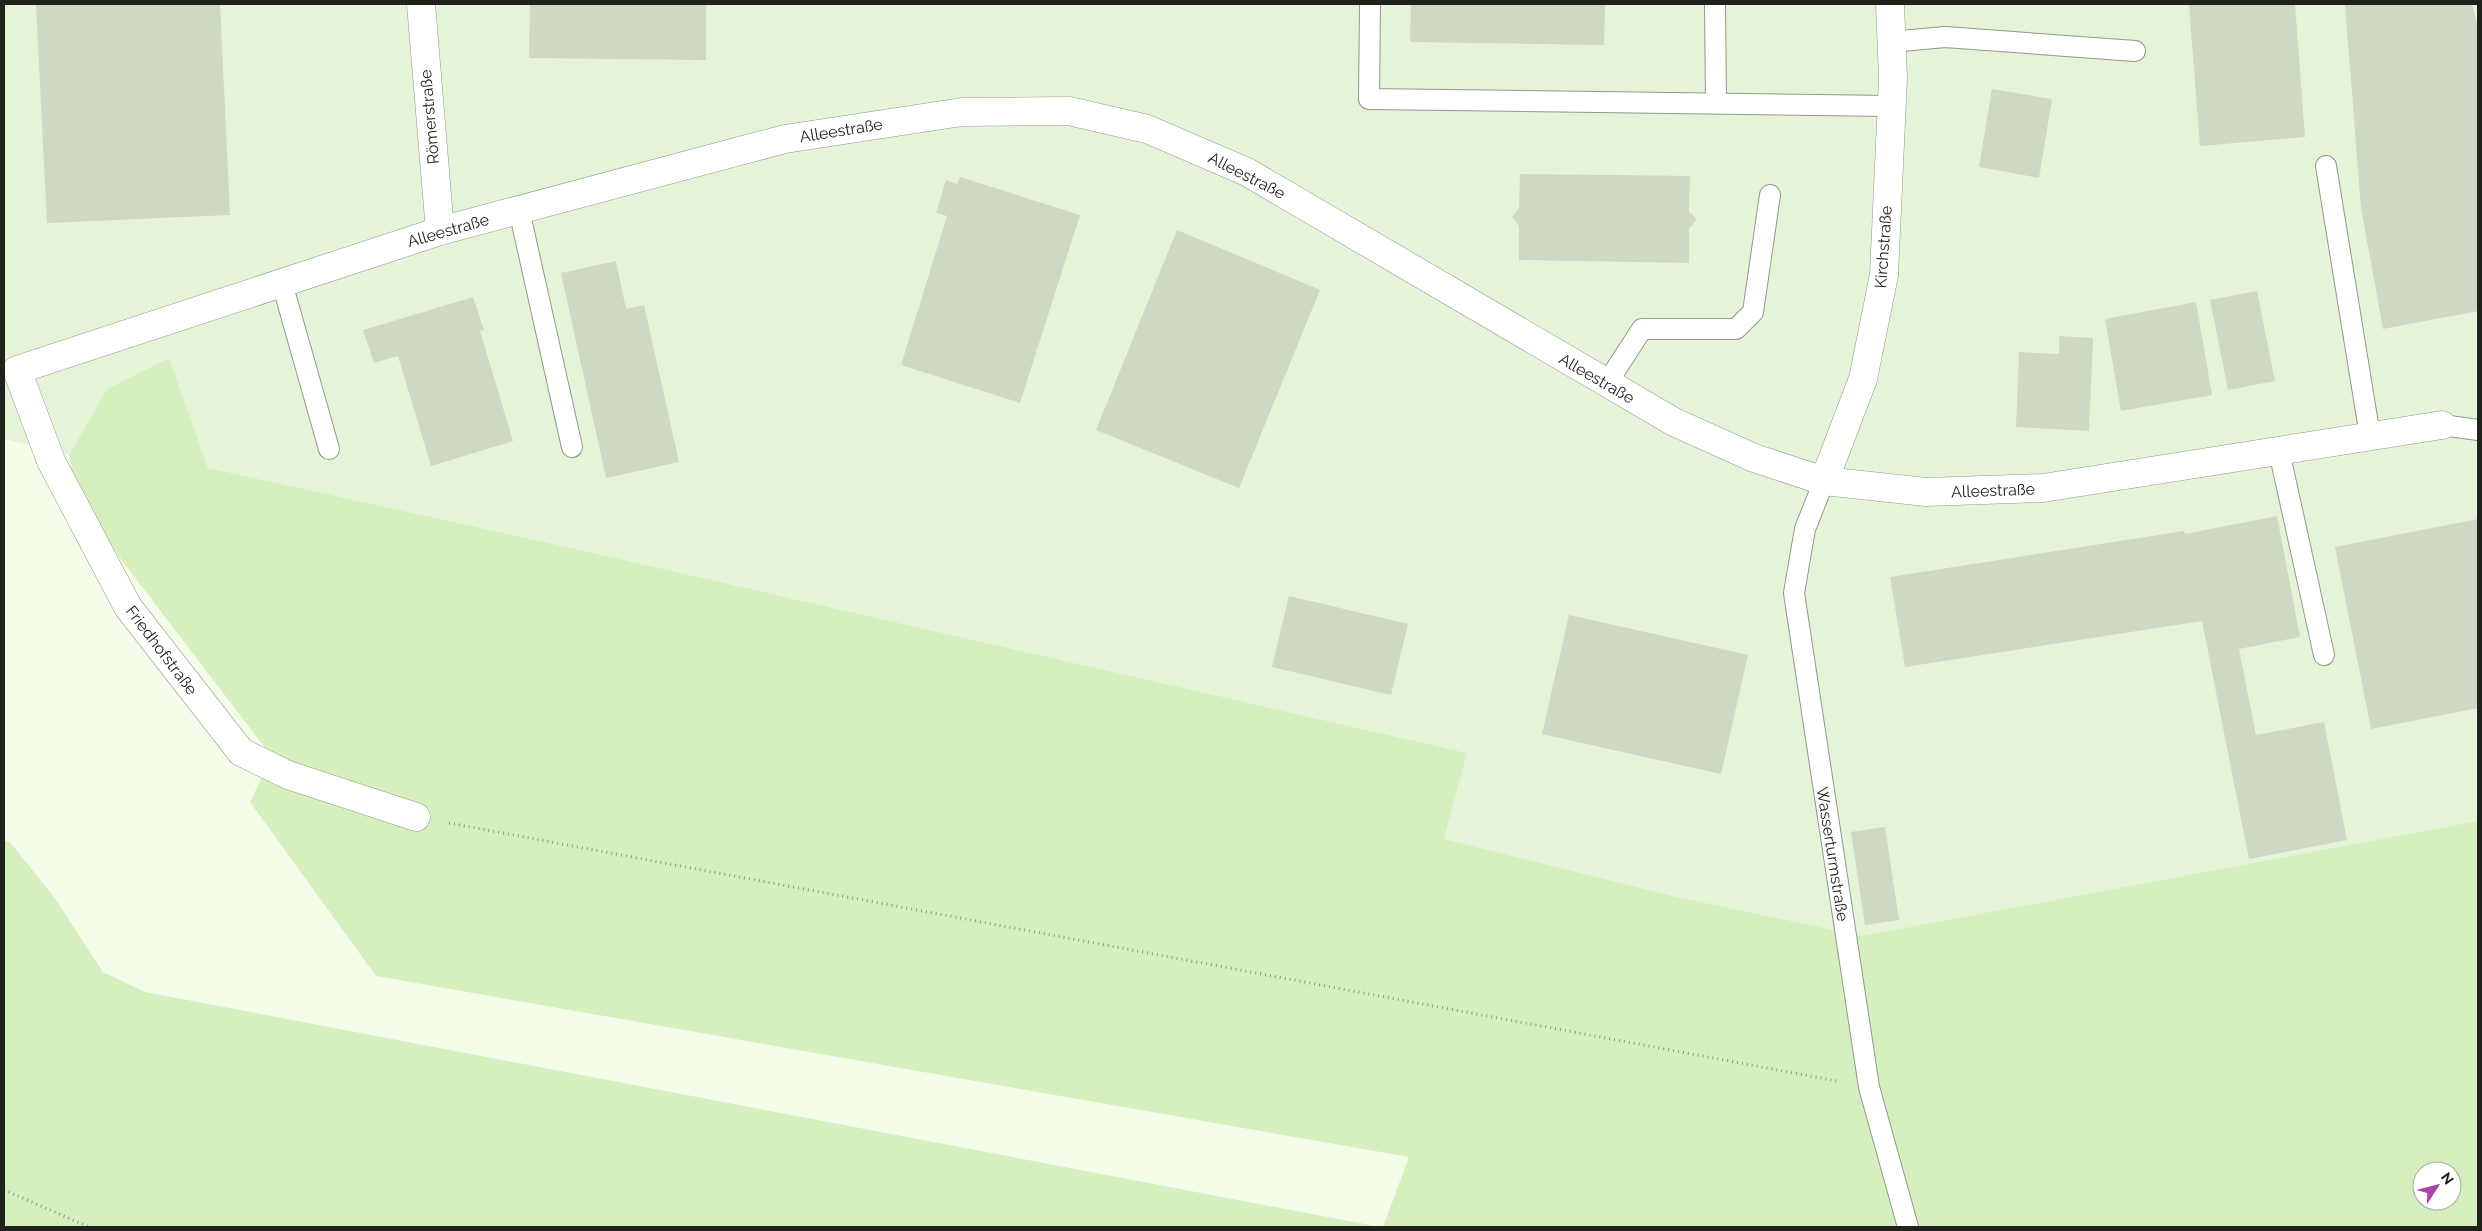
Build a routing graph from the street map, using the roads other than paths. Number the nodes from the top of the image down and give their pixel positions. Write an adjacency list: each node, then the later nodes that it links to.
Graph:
1 (421, 4): 12 (street, Römerstraße)
2 (1370, 4): 7 (lane)
3 (1715, 4): 7 (lane)
4 (1890, 4): 5 (street, Kirchstraße)
5 (1891, 42): 6 (lane); 8 (street, Kirchstraße)
6 (2135, 51)
7 (1716, 103): 8 (lane)
8 (1891, 106): 22 (street, Kirchstraße)
9 (2326, 166): 18 (lane)
10 (1770, 195): 15 (lane)
11 (519, 210): 12 (street, Alleestraße); 15 (street, Alleestraße); 19 (lane)
12 (440, 231): 13 (street, Alleestraße)
13 (282, 283): 14 (street, Alleestraße); 20 (lane)
14 (17, 370): 24 (street, Friedhofstraße)
15 (1607, 384): 22 (street, Alleestraße)
16 (2442, 425): 17 (lane); 18 (street, Alleestraße)
17 (2478, 430)
18 (2370, 436): 21 (street, Alleestraße)
19 (572, 446)
20 (329, 449)
21 (2279, 451): 22 (street, Alleestraße); 23 (lane)
22 (1824, 481): 25 (lane, Wasserturmstraße)
23 (2324, 655)
24 (416, 817)
25 (1908, 1227)

